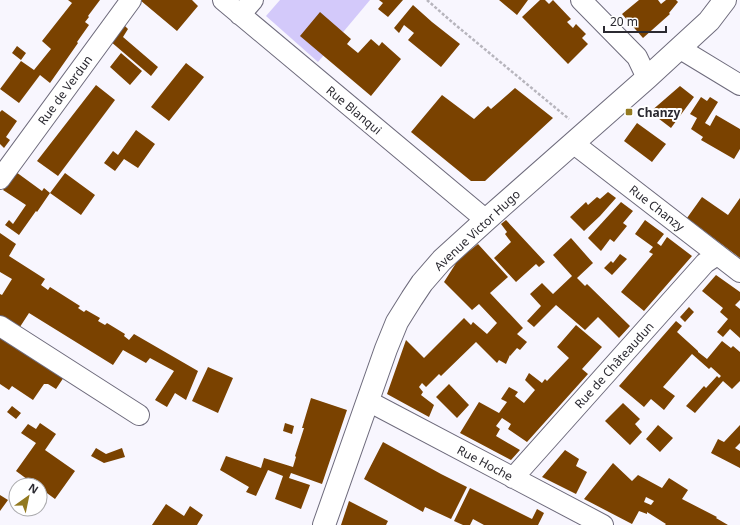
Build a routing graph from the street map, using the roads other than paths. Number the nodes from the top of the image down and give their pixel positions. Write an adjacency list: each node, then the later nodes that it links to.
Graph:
1 (131, 0): 11 (street, Rue de Verdun)
2 (223, 0): 6 (street, Rue Blanqui)
3 (253, 0): 6 (street)
4 (581, 0): 8 (street)
5 (725, 0): 7 (street, Avenue Victor Hugo)
6 (240, 15): 12 (street, Rue Blanqui)
7 (679, 48): 8 (street, Avenue Victor Hugo); 9 (street)
8 (647, 78): 10 (street, Avenue Victor Hugo)
9 (740, 85)
10 (579, 138): 12 (street, Avenue Victor Hugo); 13 (street, Rue Chanzy)
11 (0, 180)
12 (486, 220): 16 (street, Avenue Victor Hugo)
13 (717, 255): 14 (street, Rue Chanzy); 18 (street, Rue de Châteaudun)
14 (740, 272)
15 (0, 326): 17 (street)
16 (368, 401): 18 (street, Rue Hoche); 19 (street, Avenue Victor Hugo)
17 (139, 415)
18 (513, 478): 20 (street, Rue Hoche)
19 (324, 525)
20 (603, 525)

